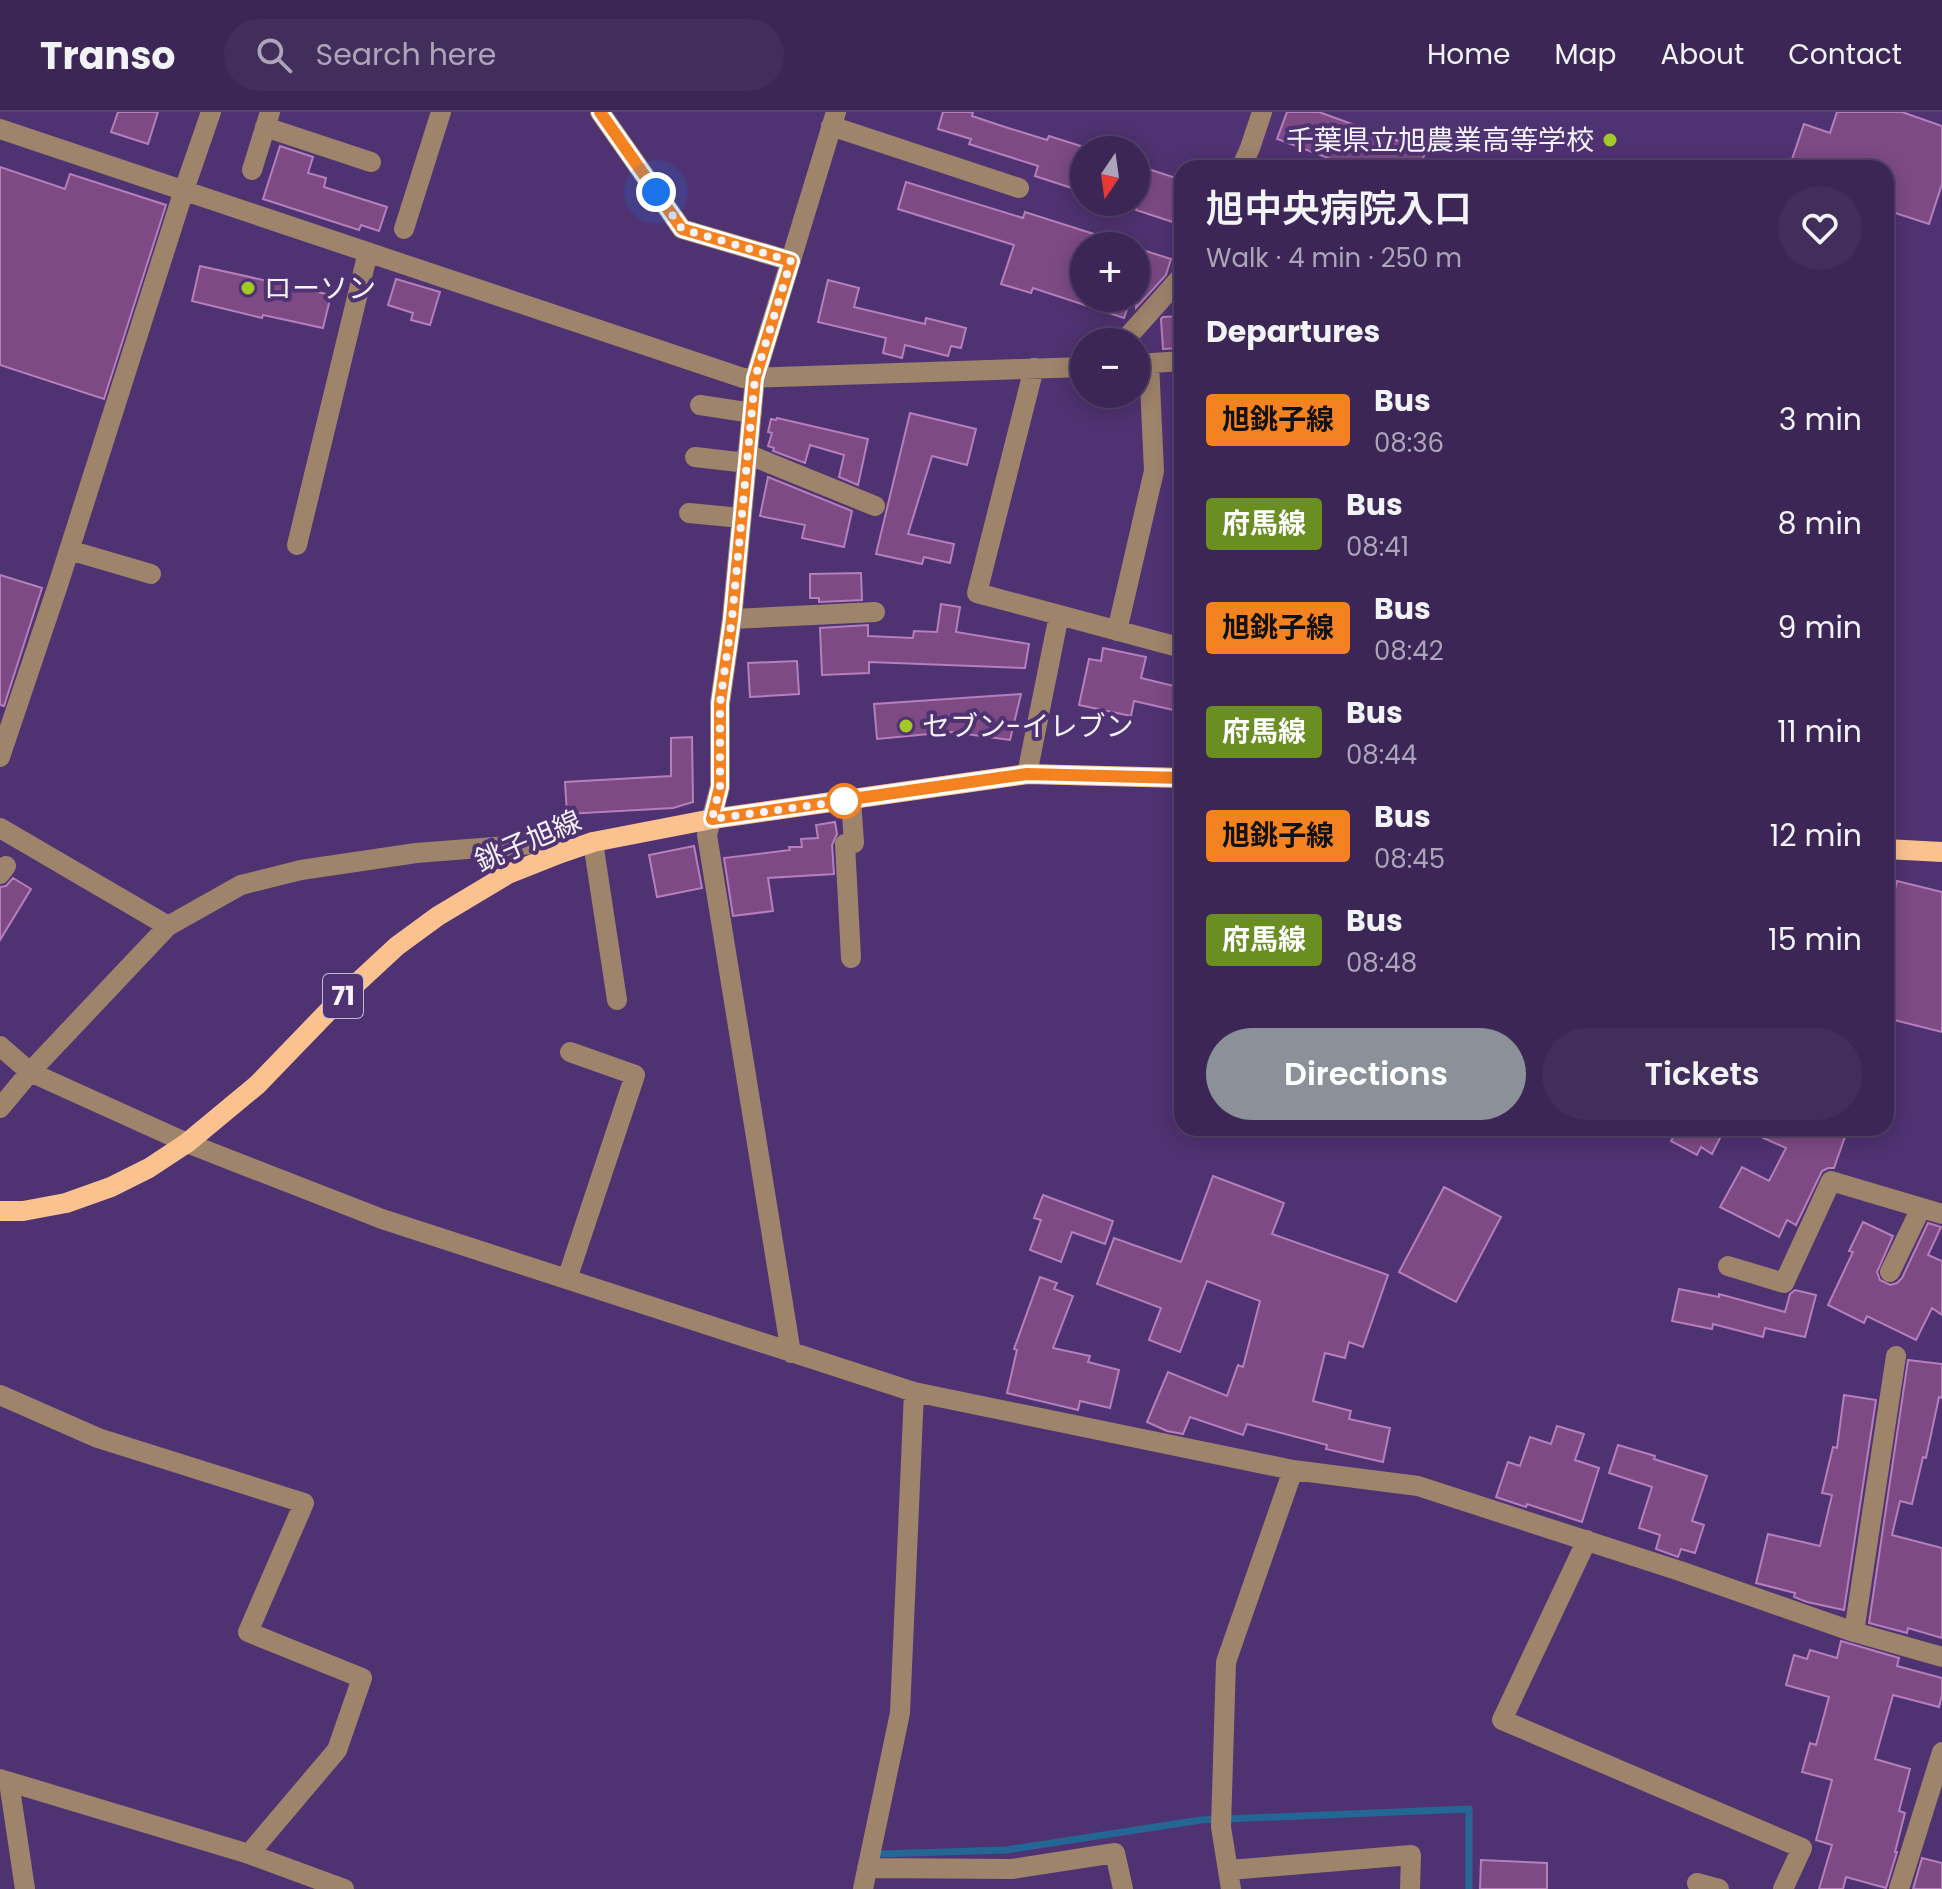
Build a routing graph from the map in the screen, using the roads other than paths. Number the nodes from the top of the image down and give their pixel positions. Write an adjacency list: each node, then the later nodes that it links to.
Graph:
1 (211, 112): 12 (street)
2 (441, 112): 13 (street)
3 (600, 112): 15 (street)
4 (1262, 112): 8 (street)
5 (834, 119): 11 (street); 15 (street)
6 (268, 120): 9 (street); 10 (street)
7 (0, 129): 12 (street)
8 (1245, 160)
9 (371, 162)
10 (252, 170)
11 (1019, 188)
12 (184, 190): 14 (street); 32 (street)
13 (404, 229)
14 (368, 252): 22 (street); 31 (street)
15 (791, 261): 22 (street)
16 (1174, 285): 17 (street)
17 (1136, 328)
18 (1174, 361): 19 (street)
19 (1150, 363)
20 (1070, 367): 21 (street)
21 (1034, 368): 22 (street); 35 (street)
22 (755, 378): 25 (street)
23 (700, 405): 25 (street)
24 (1148, 408): 37 (street)
25 (752, 413): 27 (street)
26 (695, 457): 27 (street)
27 (747, 458): 28 (street); 30 (street)
28 (875, 506)
29 (689, 513): 30 (street)
30 (741, 518): 36 (street)
31 (297, 545)
32 (69, 550): 33 (street); 39 (street)
33 (151, 574)
34 (875, 612): 36 (street)
35 (1059, 615): 37 (street); 40 (street)
36 (732, 619): 43 (street)
37 (1117, 631): 38 (street)
38 (1174, 646)
39 (0, 757)
40 (1027, 774): 41 (main road, 銚子旭線 / 71); 42 (main road, 銚子旭線 / 71)
41 (1174, 778)
42 (851, 799): 43 (main road, 銚子旭線 / 71); 50 (street)
43 (712, 819): 45 (main road, 銚子旭線 / 71); 63 (street)
44 (0, 828): 49 (street)
45 (593, 842): 48 (main road, 銚子旭線 / 71); 51 (street)
46 (1894, 849): 47 (main road)
47 (1942, 852)
48 (561, 853): 49 (street); 56 (main road, 銚子旭線 / 71)
49 (168, 926): 54 (street)
50 (851, 958)
51 (617, 1000)
52 (0, 1046): 54 (street)
53 (570, 1052): 62 (street)
54 (30, 1072): 55 (street); 56 (street)
55 (0, 1108)
56 (187, 1143): 58 (main road, 銚子旭線 / 71); 62 (street)
57 (1921, 1208): 59 (street); 60 (street); 61 (street)
58 (0, 1211)
59 (1942, 1214)
60 (1728, 1266)
61 (1890, 1272)
62 (567, 1279): 63 (street)
63 (791, 1353): 65 (street)
64 (1896, 1356): 69 (street)
65 (914, 1392): 67 (street); 74 (street)
66 (0, 1395): 73 (street)
67 (1293, 1470): 68 (street); 75 (street)
68 (1587, 1540): 69 (street); 83 (street)
69 (1854, 1632): 70 (street)
70 (1942, 1657)
71 (1942, 1752): 84 (street)
72 (5, 1781): 73 (street); 77 (street)
73 (249, 1854): 78 (street)
74 (867, 1868): 79 (street); 80 (street)
75 (1230, 1880): 81 (street)
76 (1697, 1883): 82 (street)
77 (25, 1889)
78 (344, 1889)
79 (863, 1889)
80 (1123, 1889)
81 (1410, 1889)
82 (1719, 1889)
83 (1783, 1889)
84 (1899, 1889)

